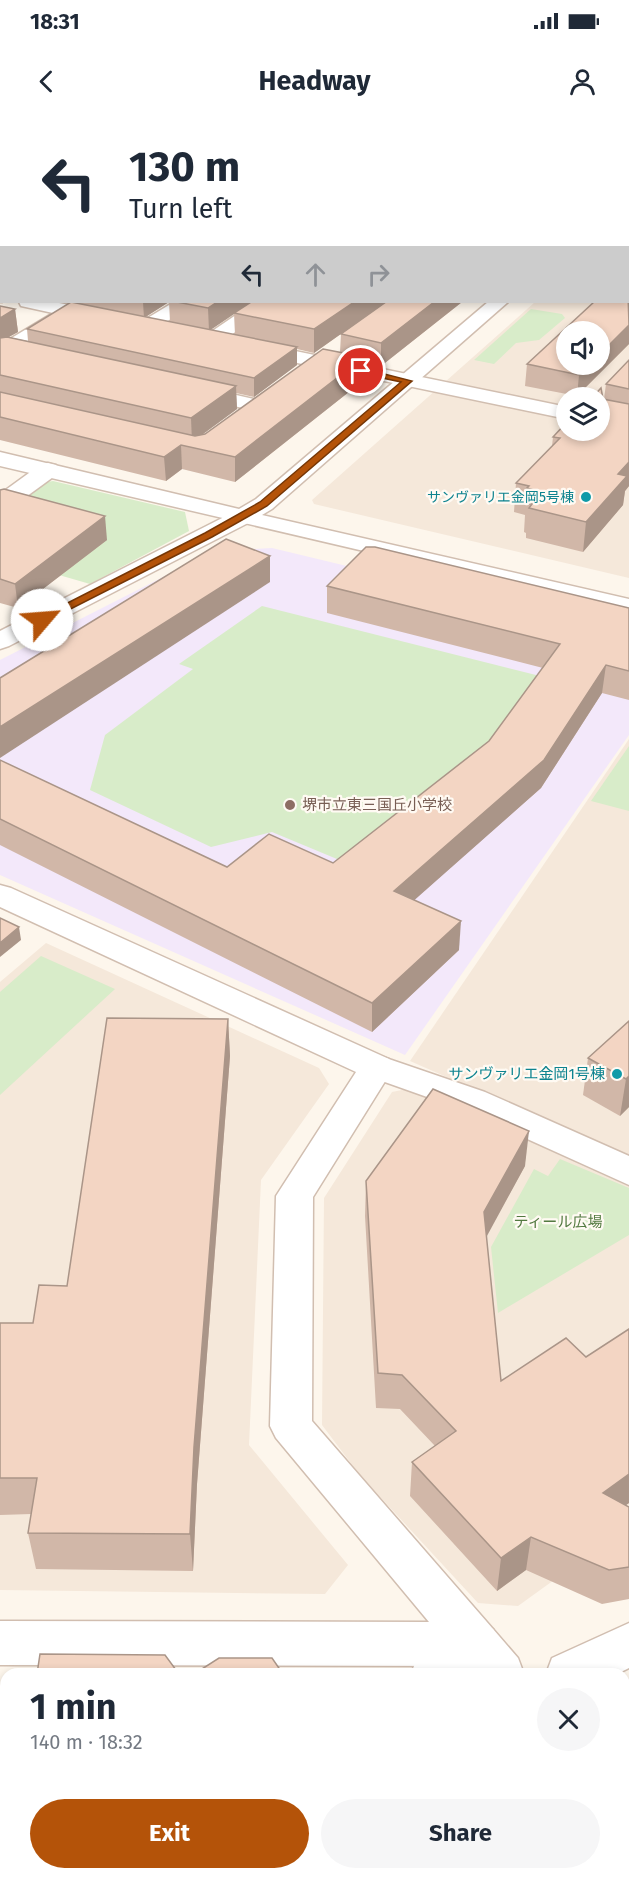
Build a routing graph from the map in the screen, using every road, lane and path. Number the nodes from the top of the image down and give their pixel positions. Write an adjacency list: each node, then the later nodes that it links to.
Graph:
1 (33, 303): 5 (street)
2 (184, 303): 6 (street)
3 (266, 303): 9 (street)
4 (498, 303): 14 (street)
5 (70, 310): 6 (street); 11 (street)
6 (148, 326): 7 (street)
7 (169, 331)
8 (191, 335): 9 (street)
9 (212, 340): 13 (street)
10 (338, 349): 13 (street)
11 (3, 352): 12 (street)
12 (28, 355)
13 (320, 362): 14 (street); 16 (street)
14 (408, 381): 17 (street); 22 (street)
15 (167, 386): 16 (street)
16 (277, 393): 18 (street)
17 (556, 411)
18 (242, 419)
19 (0, 459): 20 (street)
20 (48, 470): 21 (street); 22 (street)
21 (0, 505)
22 (242, 517): 23 (street); 24 (street)
23 (629, 606)
24 (0, 641)
25 (0, 895): 26 (street)
26 (377, 1067): 27 (street); 30 (street)
27 (629, 1170)
28 (0, 1643): 30 (street)
29 (629, 1645): 32 (street)
30 (489, 1659): 31 (street)
31 (456, 1668)
32 (581, 1668)

